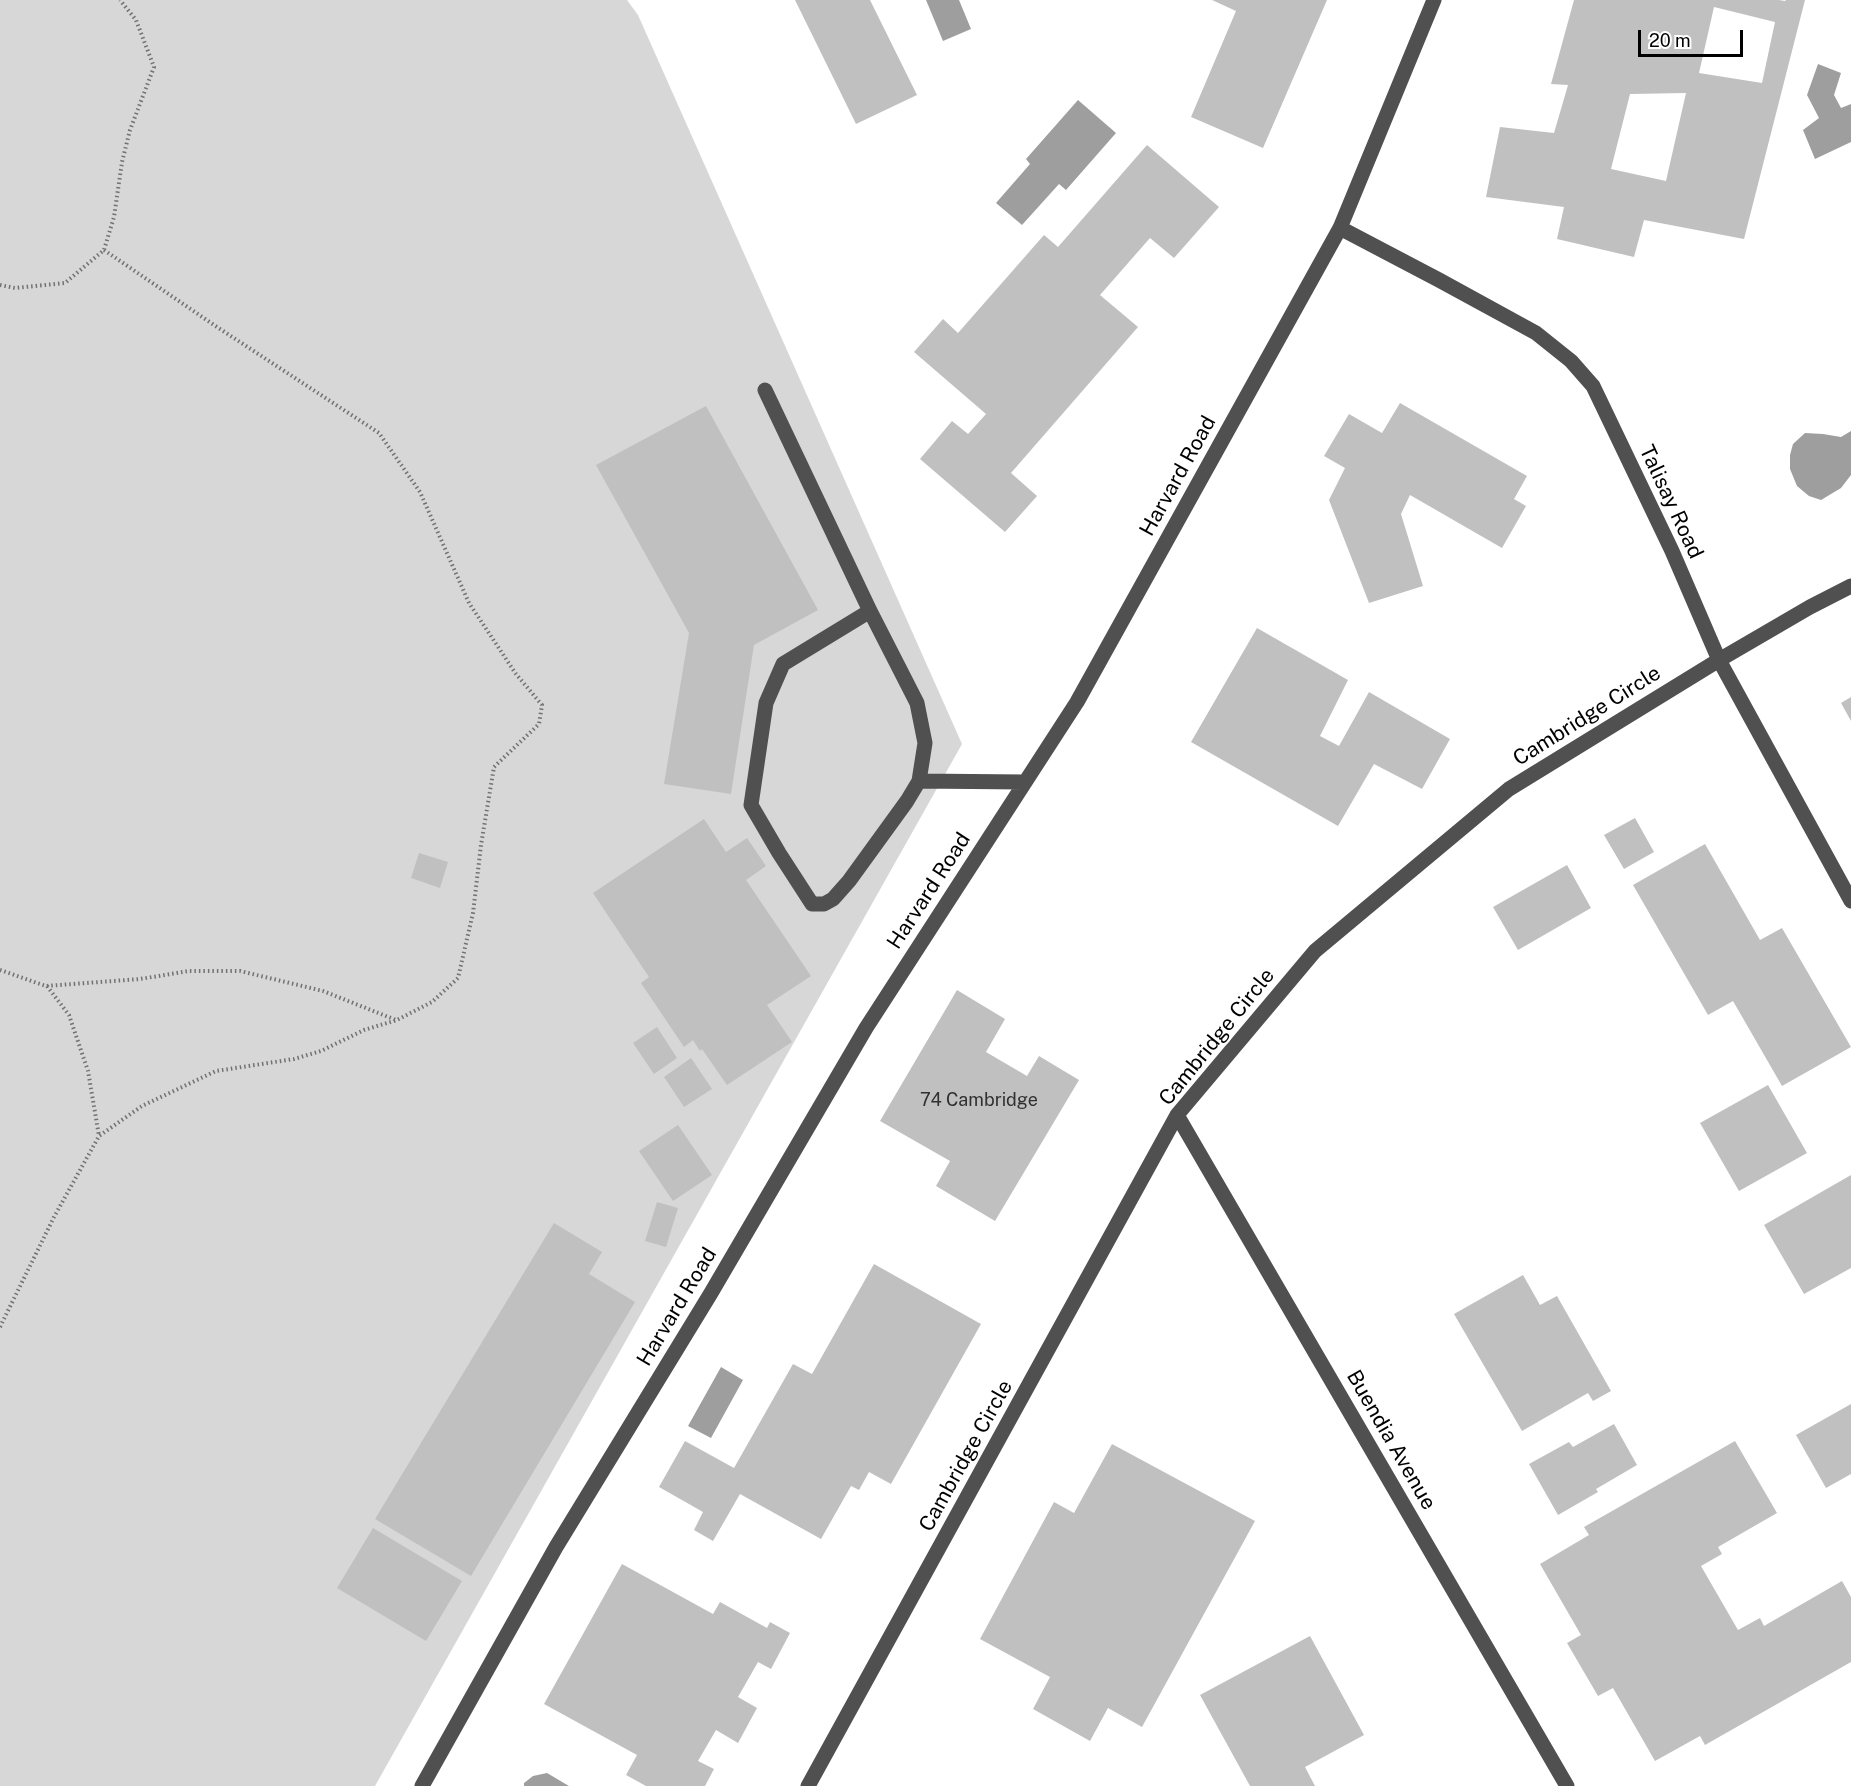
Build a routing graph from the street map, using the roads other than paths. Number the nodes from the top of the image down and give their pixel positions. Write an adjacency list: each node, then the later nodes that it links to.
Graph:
1 (1434, 0): 2 (street, Harvard Road)
2 (1340, 228): 6 (street, Talisay Road); 8 (street, Harvard Road)
3 (765, 390): 5 (street)
4 (1851, 586): 6 (street, Cambridge Circle)
5 (870, 611): 7 (street); 7 (street)
6 (1719, 660): 9 (street, Talisay Road); 10 (street, Cambridge Circle)
7 (919, 781): 8 (street)
8 (1024, 782): 11 (street, Harvard Road)
9 (1851, 901)
10 (1177, 1115): 12 (street, Cambridge Circle); 13 (street, Buendia Avenue)
11 (422, 1786)
12 (808, 1786)
13 (1568, 1786)

